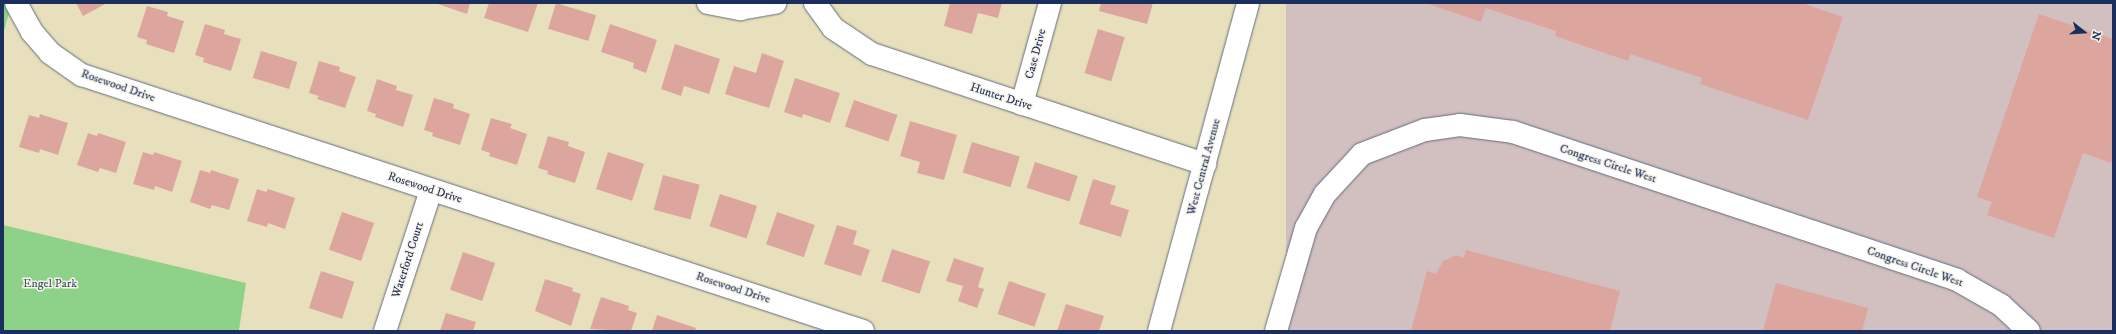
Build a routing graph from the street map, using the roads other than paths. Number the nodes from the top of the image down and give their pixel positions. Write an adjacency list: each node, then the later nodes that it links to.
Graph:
1 (16, 3): 9 (street, Rosewood Drive)
2 (708, 3): 3 (street)
3 (775, 3)
4 (815, 3): 7 (street, Hunter Drive)
5 (1050, 3): 7 (street, Case Drive)
6 (1248, 3): 8 (street, West Central Avenue)
7 (1022, 104): 8 (street, Hunter Drive)
8 (1205, 164): 12 (street, West Central Avenue)
9 (431, 190): 10 (street, Waterford Court); 11 (street, Rosewood Drive)
10 (385, 331)
11 (863, 331)
12 (1159, 331)
13 (1276, 331): 14 (street, Congress Circle West)
14 (2029, 331)

